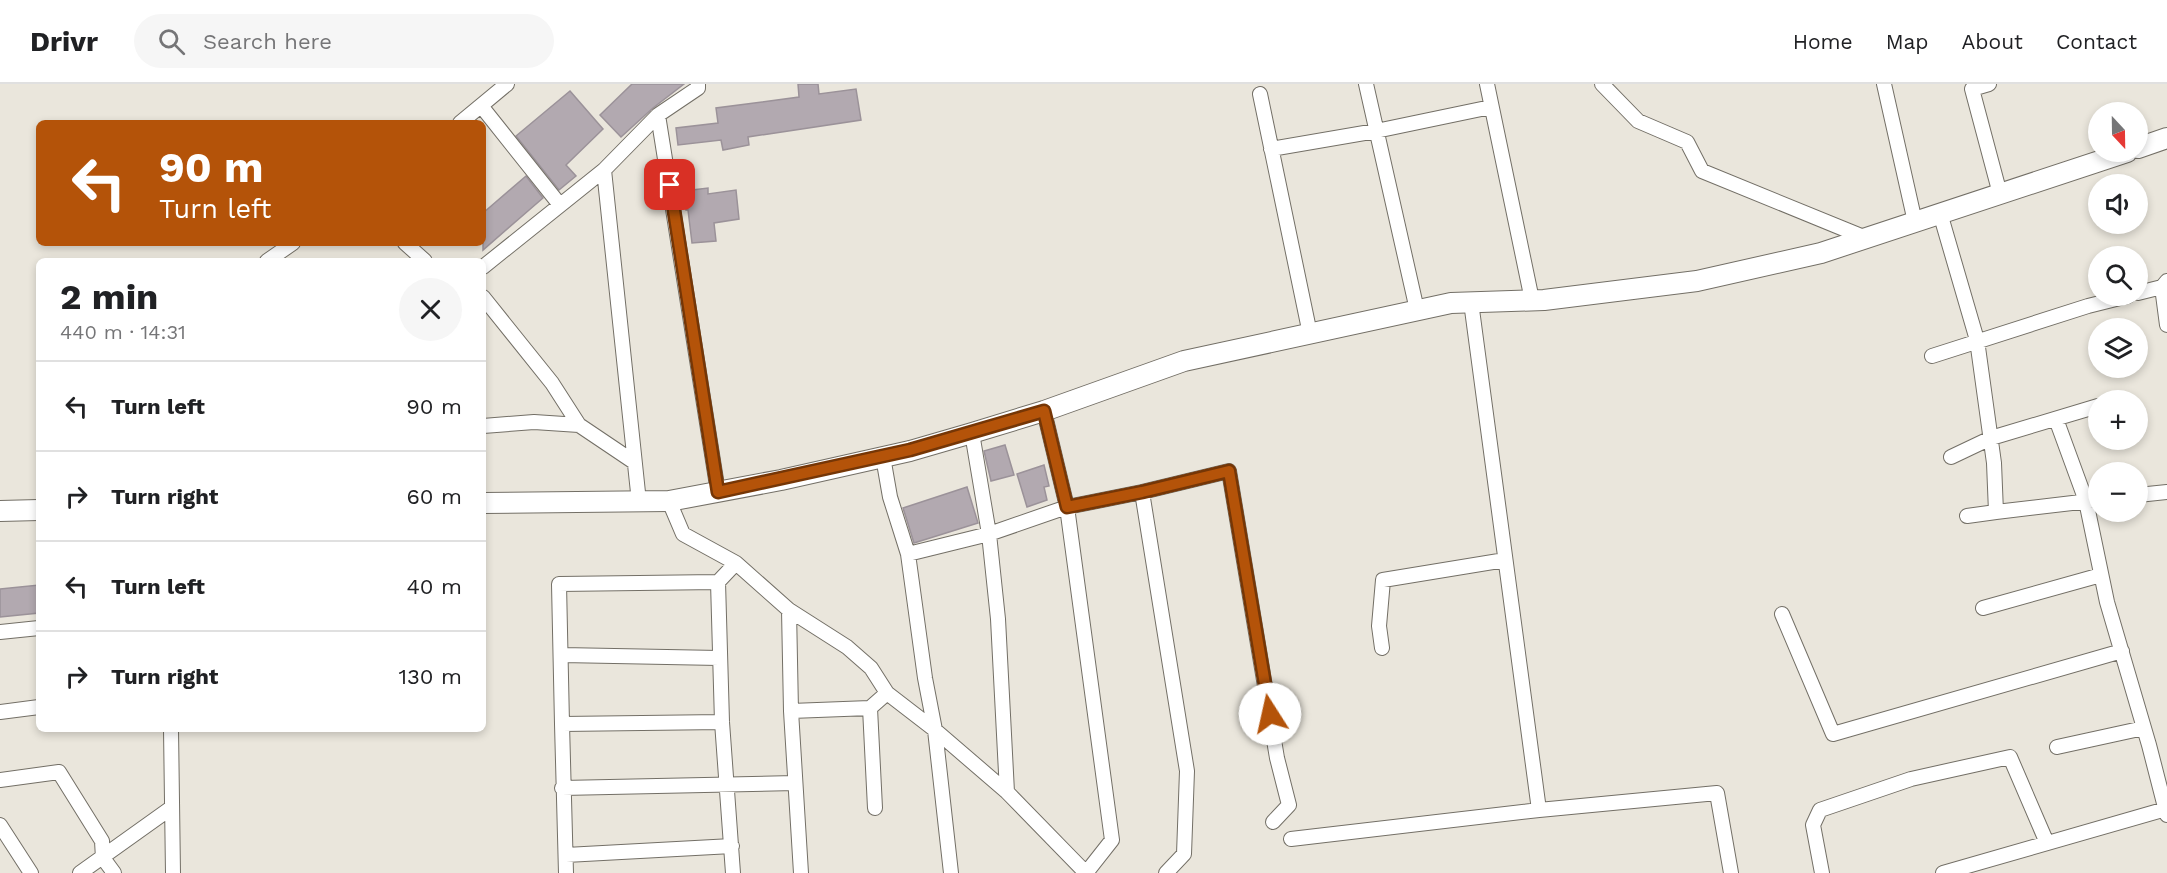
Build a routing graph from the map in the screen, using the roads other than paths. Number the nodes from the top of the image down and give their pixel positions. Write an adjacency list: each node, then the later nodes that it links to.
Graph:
1 (507, 84): 10 (street)
2 (698, 84): 12 (street)
3 (1366, 84): 14 (street)
4 (1487, 84): 11 (street)
5 (1602, 84): 24 (street)
6 (1884, 84): 23 (street)
7 (1989, 84): 8 (street)
8 (1972, 86): 20 (street)
9 (1260, 94): 17 (street)
10 (482, 107): 13 (street); 21 (street)
11 (1491, 107): 14 (street); 32 (street)
12 (658, 115): 19 (street); 52 (street)
13 (464, 120)
14 (1376, 131): 17 (street); 36 (street)
15 (2167, 138): 16 (street)
16 (2148, 145)
17 (1271, 149): 38 (street)
18 (2097, 162): 20 (street)
19 (604, 170): 21 (street); 50 (street)
20 (2000, 194): 22 (street)
21 (560, 205): 29 (street)
22 (1940, 213): 23 (street); 39 (street)
23 (1915, 222): 24 (street)
24 (1866, 238): 32 (street)
25 (289, 246): 27 (street)
26 (408, 246): 28 (street)
27 (271, 258)
28 (422, 258)
29 (486, 265)
30 (2164, 284): 31 (street); 37 (street)
31 (2148, 290)
32 (1532, 300): 34 (street)
33 (486, 301): 44 (street)
34 (1471, 302): 36 (street); 68 (street)
35 (2094, 306): 39 (street)
36 (1417, 310): 38 (street)
37 (2167, 325)
38 (1310, 334): 42 (street)
39 (1977, 340): 40 (street); 47 (street)
40 (1932, 356)
41 (2088, 409): 43 (street)
42 (1044, 411): 46 (street); 60 (street)
43 (2056, 419): 47 (street); 51 (street)
44 (579, 425): 45 (street); 50 (street)
45 (486, 426)
46 (972, 433): 48 (street); 66 (street)
47 (1991, 438): 49 (street); 63 (street)
48 (883, 457): 52 (street); 67 (street)
49 (1951, 457)
50 (634, 462): 58 (street)
51 (2088, 491)
52 (718, 492): 57 (street)
53 (1142, 492): 60 (street); 101 (street); 117 (street)
54 (2167, 492): 55 (street)
55 (2148, 494)
56 (2088, 500): 63 (street)
57 (669, 501): 58 (street); 69 (street)
58 (639, 502): 59 (street)
59 (486, 503)
60 (1067, 507): 66 (street); 116 (street)
61 (36, 510): 62 (street)
62 (0, 511)
63 (1996, 512): 64 (street)
64 (1967, 516)
65 (2095, 522): 70 (street)
66 (989, 534): 67 (street); 96 (street)
67 (908, 554): 89 (street)
68 (1505, 560): 77 (street); 99 (street)
69 (736, 563): 71 (street); 73 (street)
70 (2101, 575): 72 (street); 78 (street)
71 (718, 582): 79 (street); 80 (street)
72 (1983, 608)
73 (789, 610): 81 (street); 84 (street)
74 (1782, 614): 78 (street)
75 (36, 628): 76 (street)
76 (0, 632)
77 (1382, 648)
78 (2122, 651): 88 (street)
79 (562, 656): 80 (street); 87 (street)
80 (719, 657): 86 (street)
81 (887, 693): 83 (street); 89 (street)
82 (36, 707): 85 (street)
83 (870, 708): 84 (street); 98 (street)
84 (791, 711): 93 (street)
85 (0, 712)
86 (722, 722): 87 (street); 94 (street)
87 (562, 724): 95 (street)
88 (2144, 728): 91 (street); 100 (street)
89 (935, 730): 96 (street); 115 (street)
90 (171, 732): 97 (street)
91 (2057, 747)
92 (0, 780): 107 (street)
93 (795, 783): 94 (street); 114 (street)
94 (728, 784): 95 (street); 105 (street)
95 (562, 788): 106 (street)
96 (1007, 792): 116 (street)
97 (171, 808): 107 (street); 111 (street)
98 (875, 808)
99 (1539, 810): 103 (street); 118 (street)
100 (2166, 812): 104 (street)
101 (1273, 822)
102 (0, 825): 108 (street)
103 (1291, 839)
104 (2047, 843): 119 (street); 120 (street)
105 (732, 846): 106 (street); 113 (street)
106 (566, 855): 112 (street)
107 (103, 858): 109 (street); 110 (street)
108 (31, 873)
109 (80, 873)
110 (114, 873)
111 (173, 873)
112 (566, 873)
113 (733, 873)
114 (801, 873)
115 (951, 873)
116 (1086, 873)
117 (1166, 873)
118 (1731, 873)
119 (1822, 873)
120 (1943, 873)

